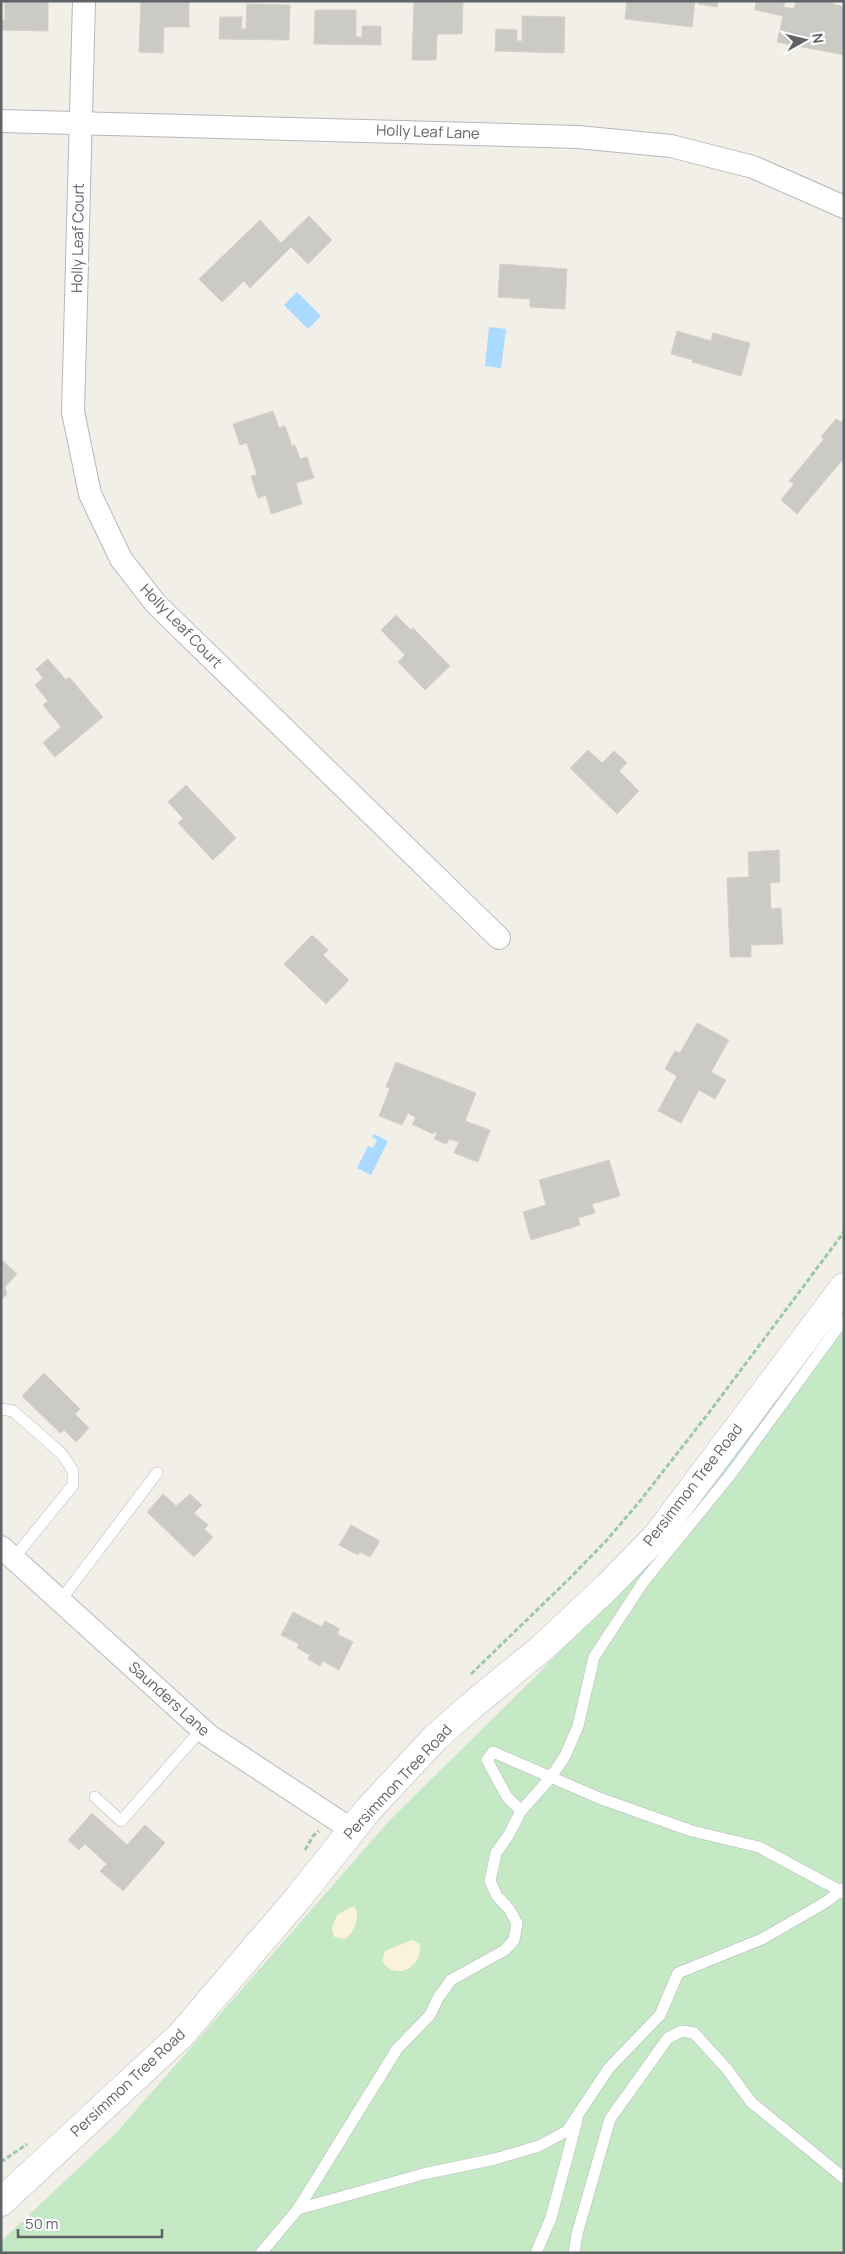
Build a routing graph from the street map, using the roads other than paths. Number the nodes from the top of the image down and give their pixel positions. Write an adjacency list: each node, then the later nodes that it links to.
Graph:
1 (84, 1): 3 (street, Holly Leaf Court)
2 (1, 121): 3 (street, Holly Leaf Lane)
3 (81, 122): 4 (street, Holly Leaf Lane); 5 (street, Holly Leaf Court)
4 (843, 205)
5 (500, 938)
6 (844, 1287): 16 (main road, Persimmon Tree Road)
7 (844, 1319): 13 (lane)
8 (1, 1409): 10 (lane)
9 (157, 1473): 11 (lane)
10 (7, 1552): 11 (street, Saunders Lane)
11 (60, 1601): 12 (street, Saunders Lane)
12 (201, 1730): 14 (lane); 16 (street, Saunders Lane)
13 (551, 1777): 15 (lane); 15 (lane); 17 (lane)
14 (95, 1797)
15 (520, 1811): 21 (lane)
16 (352, 1830): 20 (main road, Persimmon Tree Road)
17 (843, 1890): 18 (lane)
18 (578, 2116): 21 (lane); 23 (lane)
19 (844, 2178): 24 (lane)
20 (1, 2202)
21 (298, 2209): 22 (lane)
22 (261, 2253)
23 (536, 2253)
24 (574, 2253)

